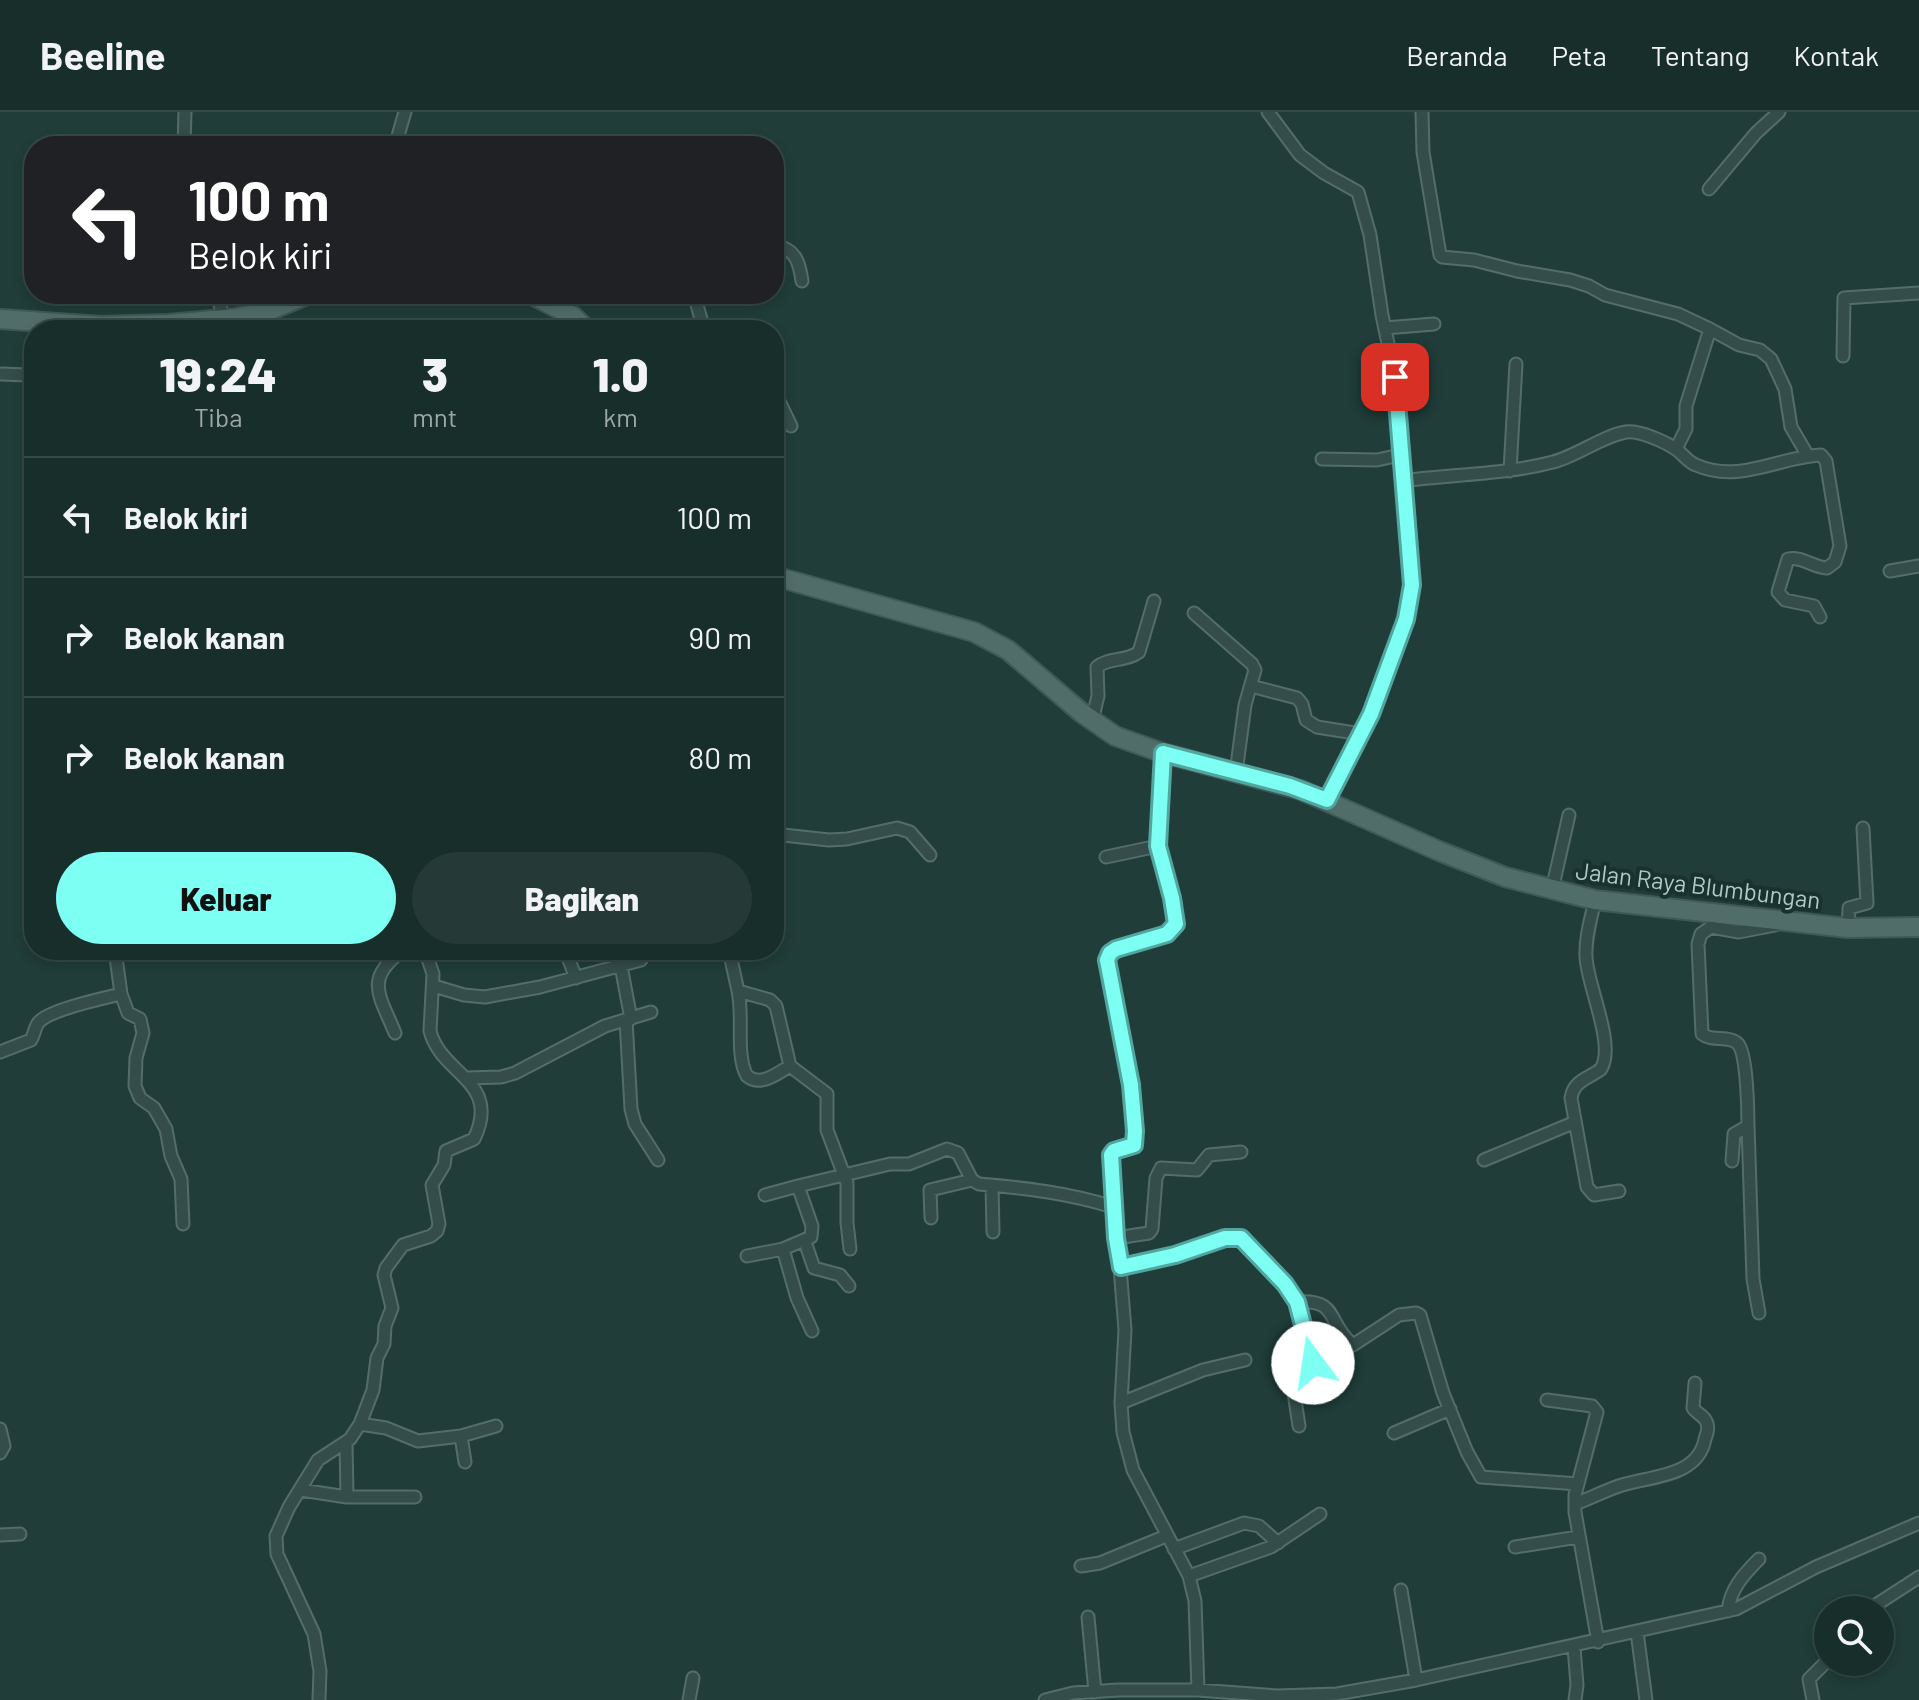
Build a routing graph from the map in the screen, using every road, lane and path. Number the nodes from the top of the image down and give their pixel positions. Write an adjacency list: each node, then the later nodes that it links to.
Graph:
1 (185, 112): 6 (street)
2 (405, 112): 7 (street)
3 (1268, 112): 21 (street)
4 (1422, 112): 22 (street)
5 (1779, 112): 8 (street)
6 (184, 136)
7 (398, 136)
8 (1709, 189)
9 (784, 248): 10 (street)
10 (802, 281)
11 (1919, 293): 23 (street)
12 (285, 304): 17 (main road)
13 (550, 304): 15 (main road)
14 (569, 304): 15 (street)
15 (568, 313): 18 (main road)
16 (0, 319): 19 (main road)
17 (238, 320)
18 (576, 320)
19 (24, 324)
20 (1434, 324): 21 (street)
21 (1385, 328): 30 (street)
22 (1710, 329): 29 (street); 31 (street)
23 (1843, 356)
24 (1516, 364): 33 (street)
25 (2, 374): 26 (street)
26 (24, 375)
27 (784, 412): 28 (street)
28 (791, 426)
29 (1676, 449): 31 (street); 33 (street)
30 (1400, 455): 32 (street); 34 (street)
31 (1808, 456): 40 (street)
32 (1322, 459)
33 (1510, 471): 34 (street)
34 (1402, 481): 43 (street)
35 (1919, 566): 36 (street)
36 (1890, 571)
37 (784, 579): 42 (main road, Jalan Raya Blumbungan)
38 (1154, 601): 42 (street)
39 (1194, 613): 41 (street)
40 (1820, 617)
41 (1251, 686): 43 (street); 45 (street)
42 (1092, 721): 44 (main road, Jalan Raya Blumbungan)
43 (1361, 734): 46 (street)
44 (1163, 753): 45 (main road, Jalan Raya Blumbungan); 50 (street)
45 (1236, 773): 46 (main road, Jalan Raya Blumbungan)
46 (1327, 800): 53 (main road, Jalan Raya Blumbungan)
47 (1569, 815): 53 (street)
48 (1863, 828): 57 (street)
49 (784, 835): 51 (street)
50 (1158, 846): 52 (street); 87 (street)
51 (930, 855)
52 (1106, 857)
53 (1552, 890): 54 (main road, Jalan Raya Blumbungan)
54 (1595, 900): 55 (main road, Jalan Raya Blumbungan); 75 (street)
55 (1787, 922): 57 (main road, Jalan Raya Blumbungan); 76 (street)
56 (1919, 927): 57 (main road, Jalan Raya Blumbungan)
57 (1848, 928)
58 (116, 960): 68 (street)
59 (390, 960): 71 (street)
60 (428, 960): 66 (street)
61 (569, 960): 65 (street)
62 (641, 960): 64 (street)
63 (731, 960): 67 (street)
64 (621, 966): 65 (street); 70 (street)
65 (576, 978): 66 (street)
66 (434, 986): 74 (street)
67 (738, 991): 73 (street); 73 (street)
68 (121, 994): 72 (street); 89 (street)
69 (651, 1012): 70 (street)
70 (628, 1020): 74 (street); 78 (street)
71 (395, 1033)
72 (0, 1052)
73 (790, 1066): 81 (street)
74 (467, 1078): 106 (street)
75 (1573, 1123): 79 (street); 85 (street)
76 (1748, 1126): 80 (street); 99 (street)
77 (1241, 1152): 91 (street)
78 (658, 1160)
79 (1484, 1160)
80 (1732, 1161)
81 (844, 1173): 82 (street); 84 (street); 94 (street)
82 (972, 1180): 83 (street); 88 (street)
83 (992, 1185): 87 (street); 90 (street)
84 (798, 1186): 86 (street); 92 (street)
85 (1619, 1191)
86 (765, 1195)
87 (1113, 1207): 91 (street)
88 (931, 1218)
89 (183, 1224)
90 (993, 1232)
91 (1116, 1238): 96 (street)
92 (805, 1242): 93 (street); 97 (street)
93 (783, 1249): 95 (street); 100 (street)
94 (850, 1249)
95 (747, 1256)
96 (1121, 1267): 98 (street); 104 (street)
97 (849, 1286)
98 (1297, 1302): 105 (street); 108 (street)
99 (1759, 1313)
100 (812, 1331)
101 (1245, 1360): 104 (street)
102 (1695, 1383): 119 (street)
103 (1547, 1400): 115 (street)
104 (1121, 1403): 124 (street)
105 (1450, 1409): 110 (street); 115 (street)
106 (360, 1424): 111 (street); 112 (street)
107 (496, 1426): 111 (street)
108 (1299, 1426)
109 (0, 1429): 113 (street)
110 (1394, 1433)
111 (461, 1436): 114 (street)
112 (346, 1442): 116 (street); 117 (street)
113 (0, 1453)
114 (465, 1462)
115 (1578, 1484): 119 (street)
116 (301, 1490): 117 (street); 146 (street)
117 (347, 1497): 118 (street)
118 (415, 1497)
119 (1575, 1504): 125 (street)
120 (1320, 1514): 126 (street)
121 (1919, 1523): 135 (street)
122 (20, 1534): 123 (street)
123 (0, 1535)
124 (1166, 1536): 128 (street); 130 (street)
125 (1578, 1537): 127 (street); 138 (street)
126 (1278, 1543): 128 (street); 131 (street)
127 (1515, 1547)
128 (1174, 1549): 131 (street)
129 (1759, 1559): 135 (street)
130 (1081, 1566)
131 (1189, 1576): 143 (street)
132 (1919, 1577): 134 (street)
133 (1401, 1590): 142 (street)
134 (1890, 1596)
135 (1728, 1611): 137 (street)
136 (1088, 1617): 144 (street)
137 (1637, 1632): 138 (street); 150 (street)
138 (1598, 1642): 139 (street)
139 (1574, 1647): 142 (street); 149 (street)
140 (1814, 1674): 151 (street)
141 (693, 1678): 147 (street)
142 (1416, 1680): 145 (street)
143 (1198, 1690): 144 (street); 145 (street)
144 (1095, 1692): 148 (street)
145 (1331, 1697)
146 (319, 1700)
147 (689, 1700)
148 (1045, 1700)
149 (1575, 1700)
150 (1646, 1700)
151 (1813, 1700)

